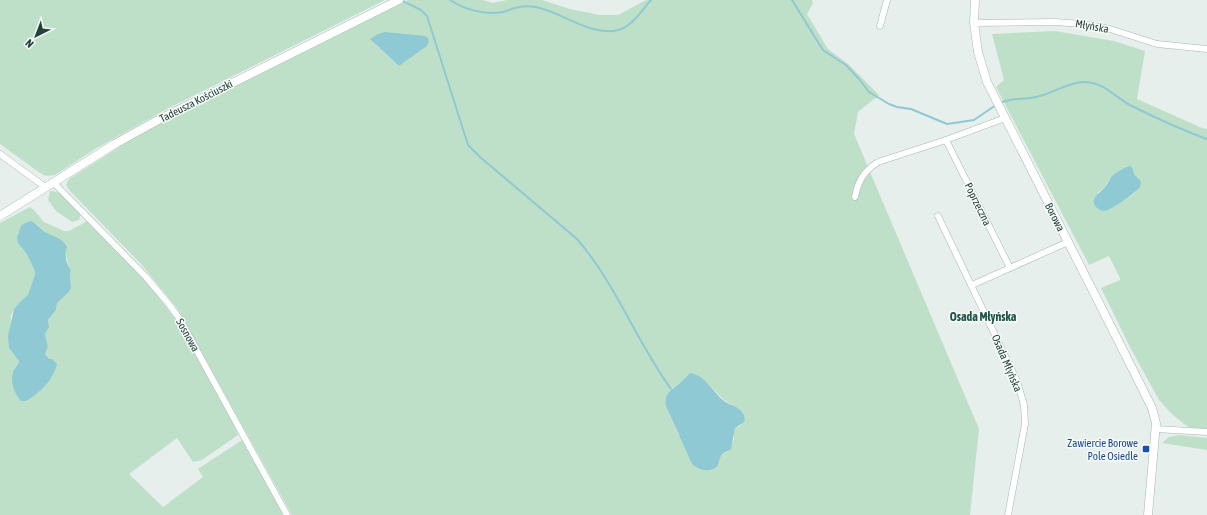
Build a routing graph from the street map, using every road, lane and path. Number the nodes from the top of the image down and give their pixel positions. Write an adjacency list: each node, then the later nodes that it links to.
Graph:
1 (399, 0): 10 (street, Tadeusza Kościuszki)
2 (887, 0): 5 (street)
3 (975, 0): 4 (street, Borowa)
4 (974, 23): 6 (street, Młyńska); 7 (street, Borowa)
5 (880, 26)
6 (1207, 49)
7 (1003, 114): 8 (street); 14 (street, Borowa)
8 (946, 140): 11 (street); 15 (street, Poprzeczna)
9 (0, 154): 10 (street, Sosnowa)
10 (49, 184): 12 (street, Tadeusza Kościuszki); 19 (street, Sosnowa)
11 (855, 197)
12 (0, 216)
13 (938, 216): 16 (street, Osada Młyńska)
14 (1068, 242): 15 (street); 17 (street, Borowa)
15 (1010, 268): 16 (street)
16 (972, 285): 20 (street, Osada Młyńska)
17 (1156, 429): 18 (street); 21 (street, Borowa)
18 (1207, 432)
19 (287, 515)
20 (1008, 515)
21 (1148, 515)

